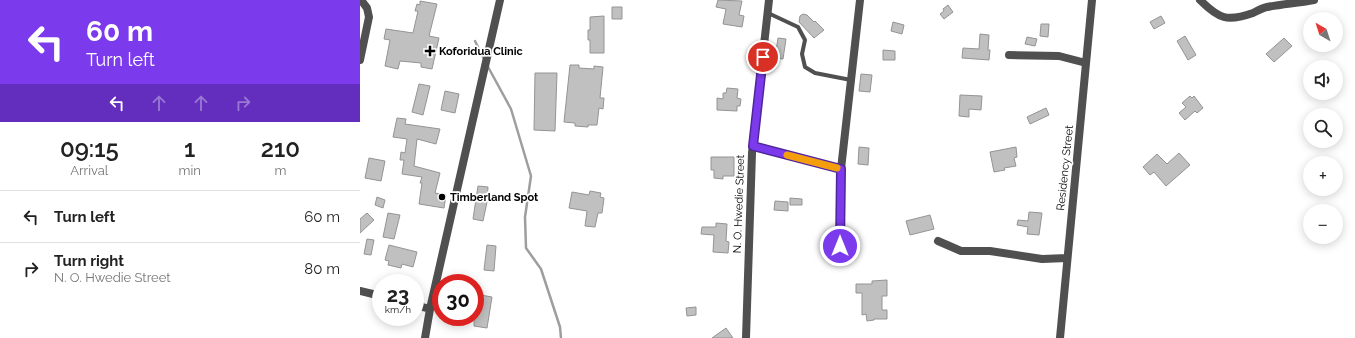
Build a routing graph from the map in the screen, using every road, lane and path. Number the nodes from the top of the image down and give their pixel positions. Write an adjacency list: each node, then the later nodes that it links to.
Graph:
1 (361, 0): 11 (street)
2 (500, 0): 22 (street)
3 (770, 0): 9 (street, N. O. Hwedie Street)
4 (860, 0): 13 (street)
5 (1092, 0): 12 (street, Residency Street)
6 (1200, 0): 8 (street)
7 (1314, 0): 8 (street)
8 (1298, 2)
9 (768, 13): 13 (lane); 14 (street, N. O. Hwedie Street)
10 (1009, 55): 12 (street)
11 (360, 60)
12 (1086, 63): 18 (street, Residency Street)
13 (851, 80): 15 (street)
14 (753, 146): 15 (street); 24 (street, N. O. Hwedie Street)
15 (841, 169): 17 (street)
16 (938, 241): 18 (street)
17 (840, 246)
18 (1067, 258): 25 (street, Residency Street)
19 (360, 291): 20 (street)
20 (372, 294)
21 (424, 307): 22 (street)
22 (430, 309): 23 (street)
23 (425, 338)
24 (746, 338)
25 (1060, 338)

